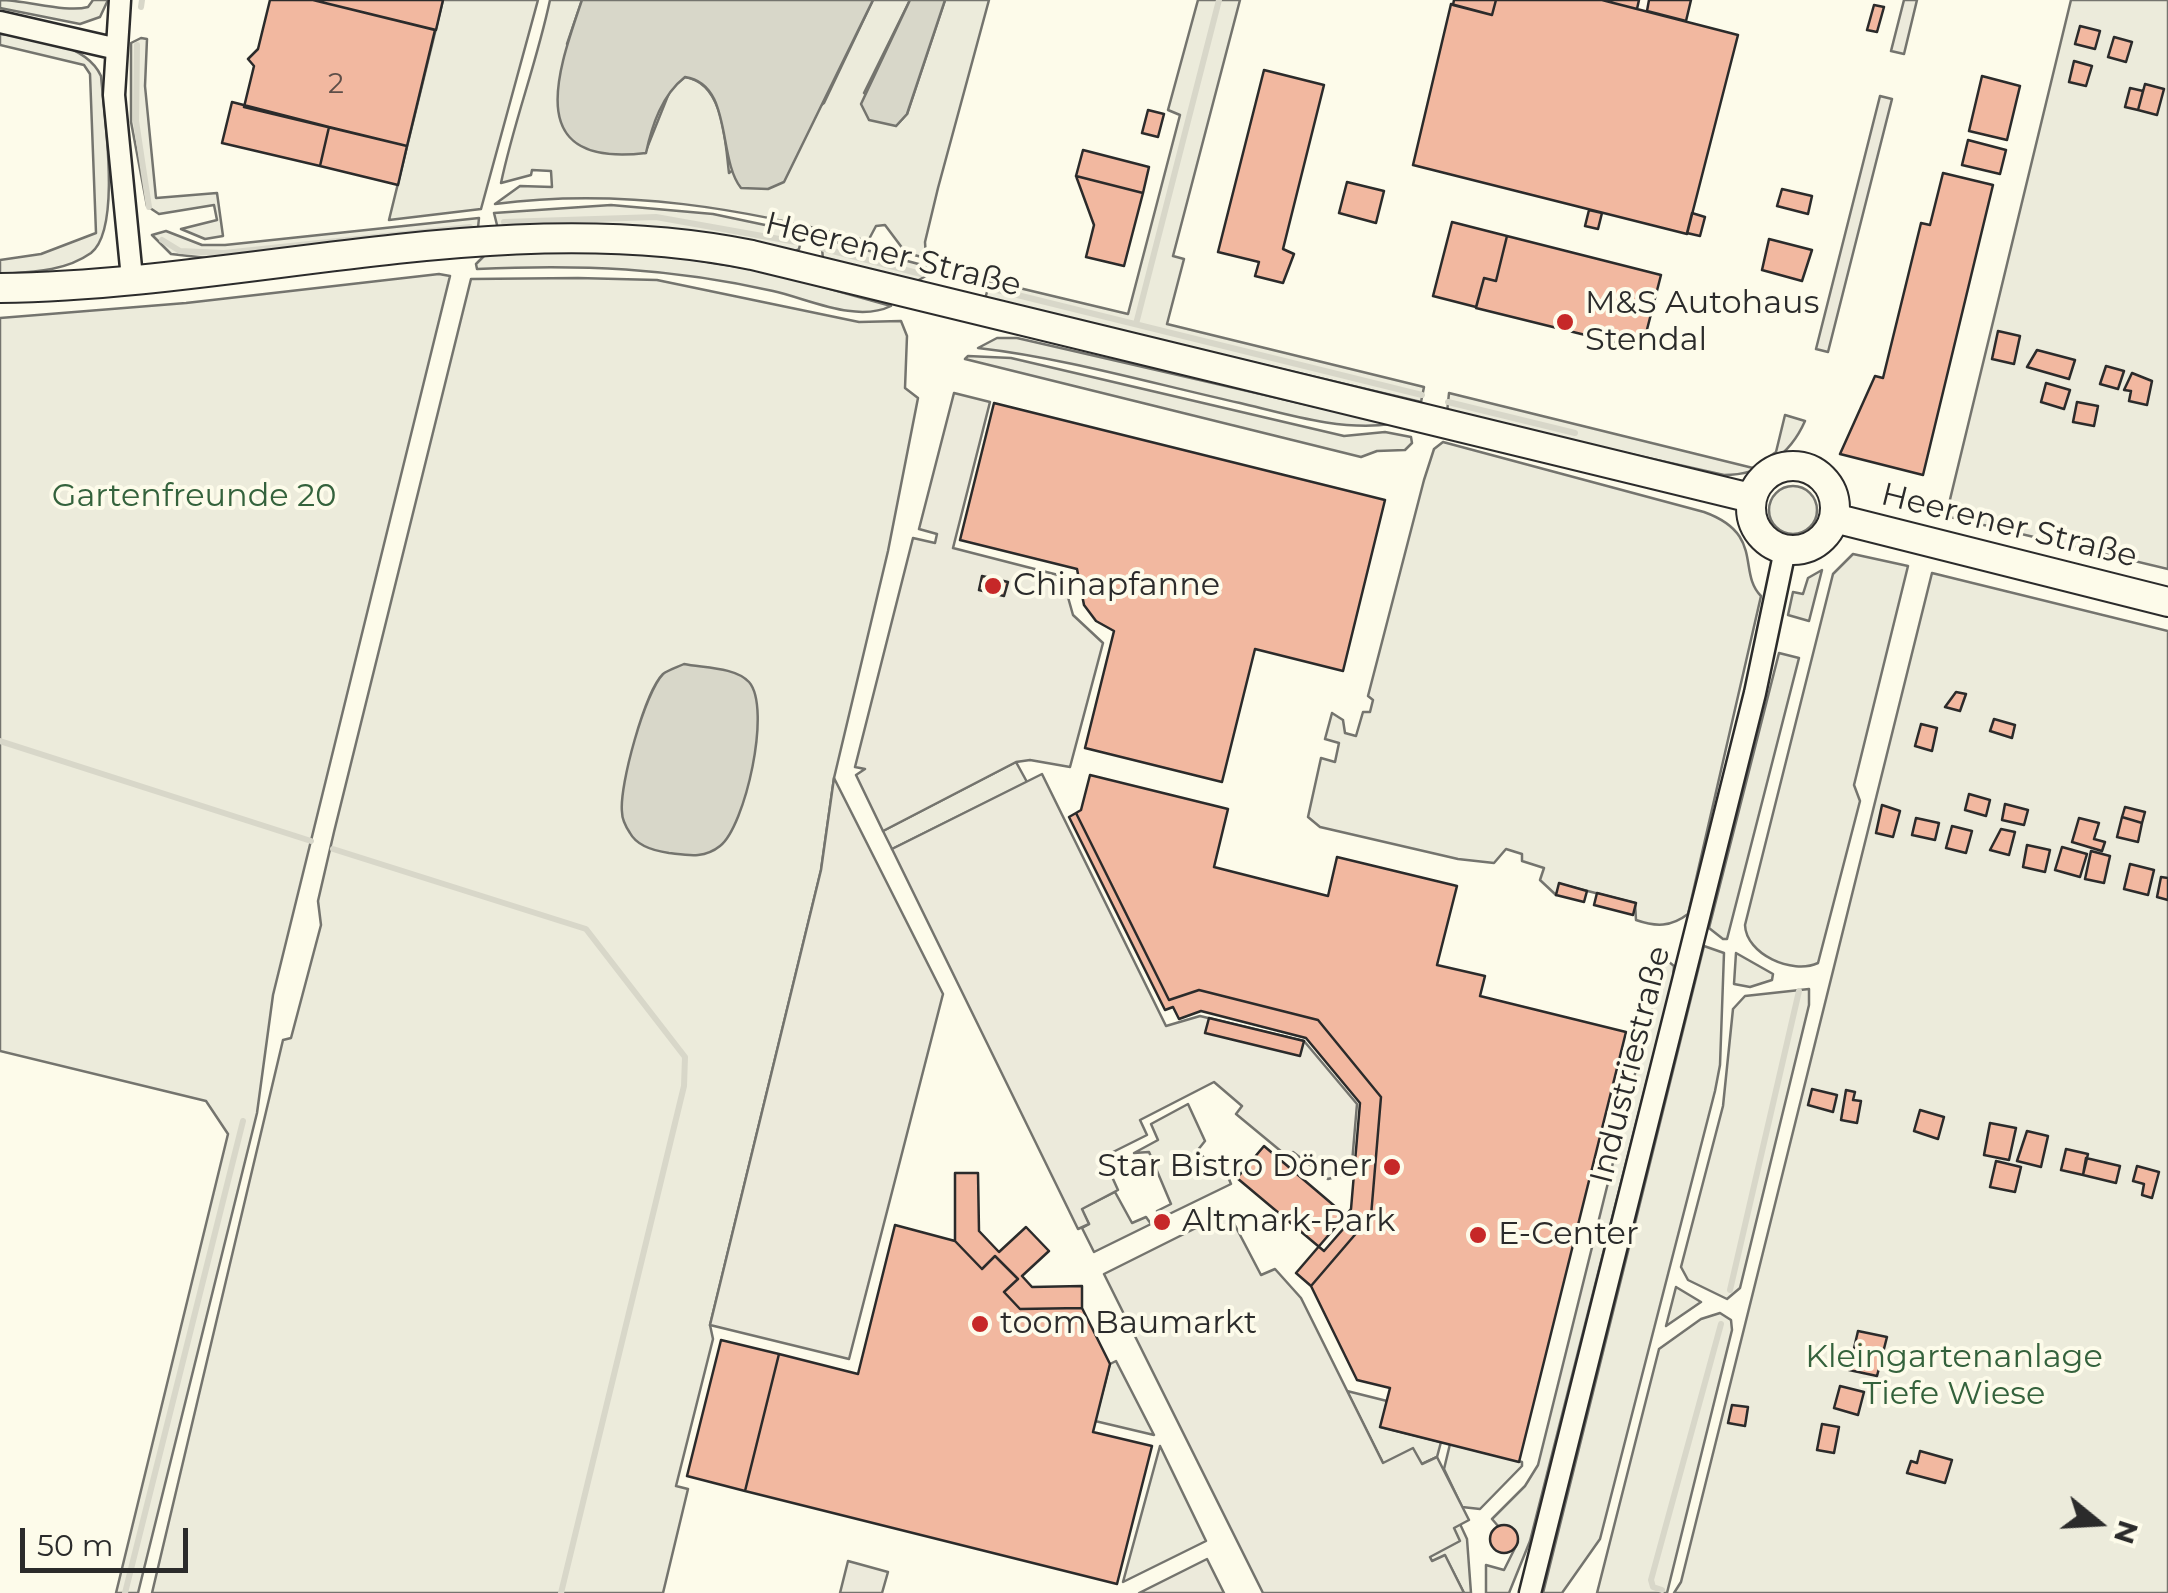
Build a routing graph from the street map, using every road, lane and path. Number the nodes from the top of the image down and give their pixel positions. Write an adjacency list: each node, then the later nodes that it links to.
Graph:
1 (120, 0): 3 (street)
2 (0, 22): 3 (street)
3 (113, 48): 4 (street)
4 (132, 278): 5 (main road, Heerener Straße); 6 (main road, Heerener Straße)
5 (0, 288)
6 (1752, 498): 7 (main road); 8 (main road)
7 (1834, 518): 8 (main road); 9 (main road, Heerener Straße)
8 (1785, 550): 10 (street, Industriestraße)
9 (2168, 602)
10 (1530, 1593)

